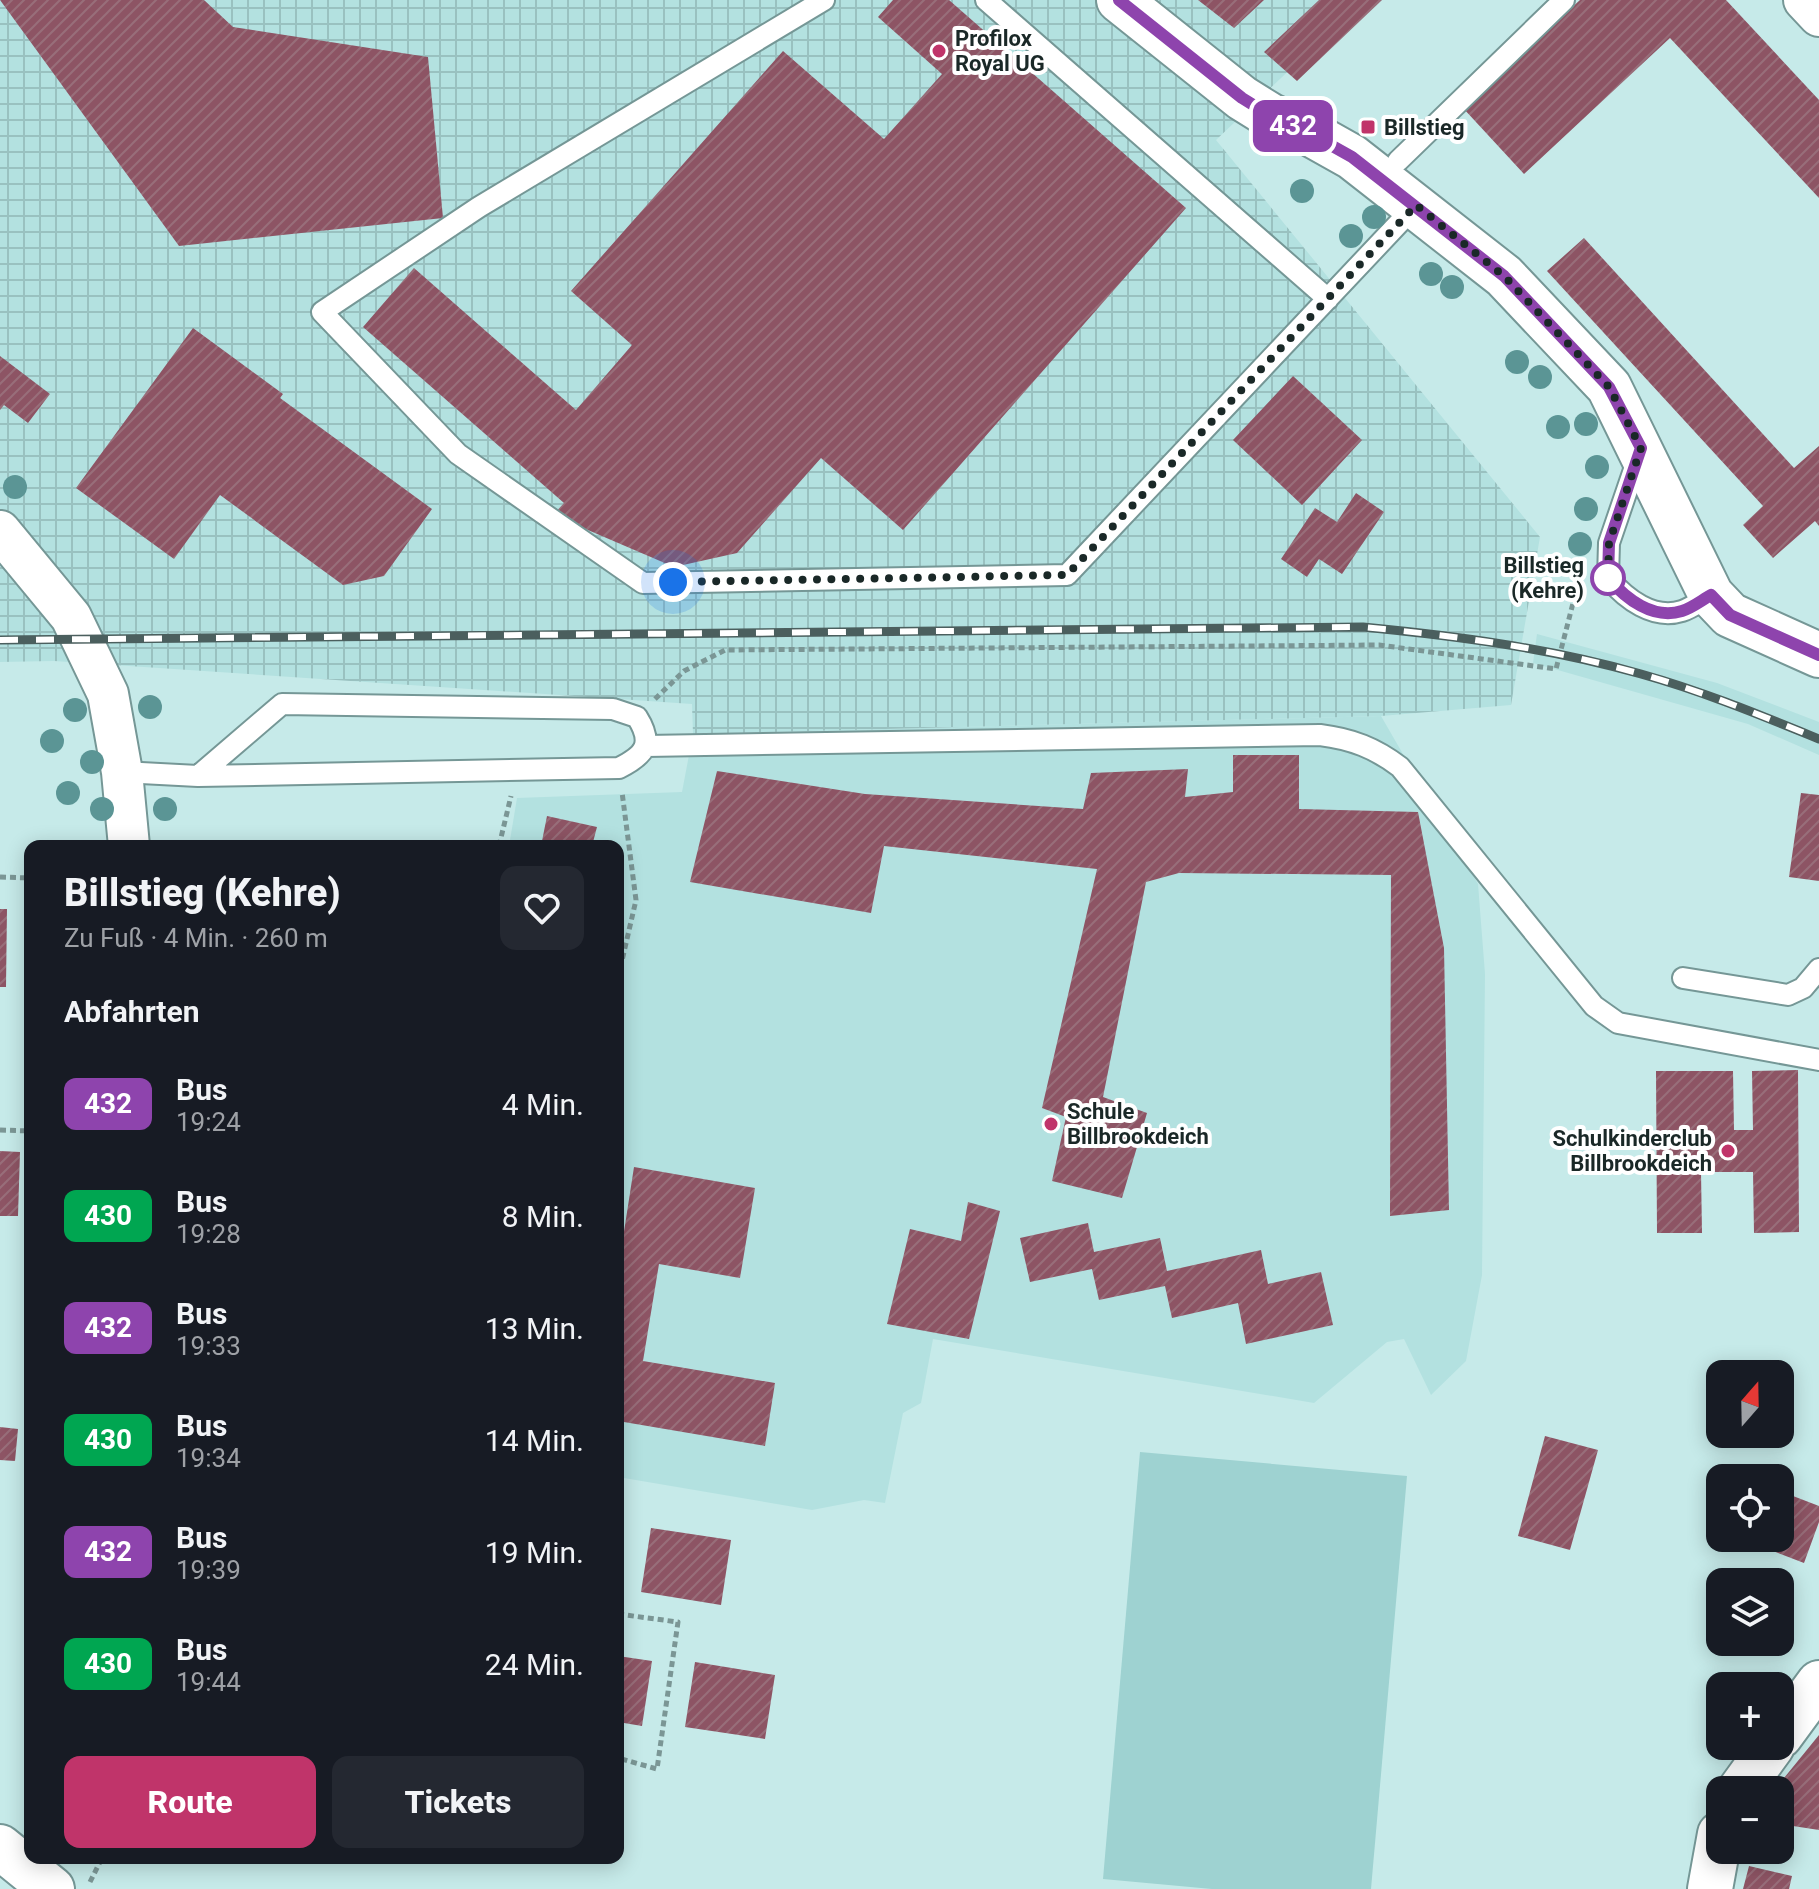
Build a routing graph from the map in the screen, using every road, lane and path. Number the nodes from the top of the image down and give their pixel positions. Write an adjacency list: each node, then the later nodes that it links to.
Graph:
1 (824, 0): 9 (lane)
2 (986, 0): 9 (lane)
3 (1119, 0): 8 (street)
4 (1564, 0): 7 (lane)
5 (1804, 0): 6 (street)
6 (1819, 16)
7 (1398, 161)
8 (1416, 205): 9 (lane); 10 (street)
9 (1328, 299)
10 (1641, 448): 12 (lane); 13 (street)
11 (0, 531): 18 (street)
12 (1608, 578): 13 (lane); 15 (path)
13 (1711, 595): 14 (street)
14 (1819, 655)
15 (637, 717): 16 (lane); 20 (lane)
16 (646, 746): 17 (lane); 28 (lane)
17 (619, 768): 19 (lane); 25 (path)
18 (122, 772): 20 (lane); 21 (street)
19 (517, 772): 20 (lane); 22 (path)
20 (198, 776)
21 (128, 840)
22 (500, 840)
23 (0, 877): 24 (path)
24 (24, 878)
25 (624, 952)
26 (1819, 969): 27 (lane)
27 (1683, 978)
28 (1819, 1060)
29 (0, 1130): 30 (path)
30 (24, 1131)
31 (624, 1615): 34 (path)
32 (1818, 1685): 33 (street)
33 (1794, 1717)
34 (624, 1760)
35 (0, 1847): 36 (street)
36 (24, 1860)
37 (32, 1864): 40 (street)
38 (95, 1864): 40 (path)
39 (1715, 1864): 41 (street)
40 (71, 1885)
41 (1710, 1889)

